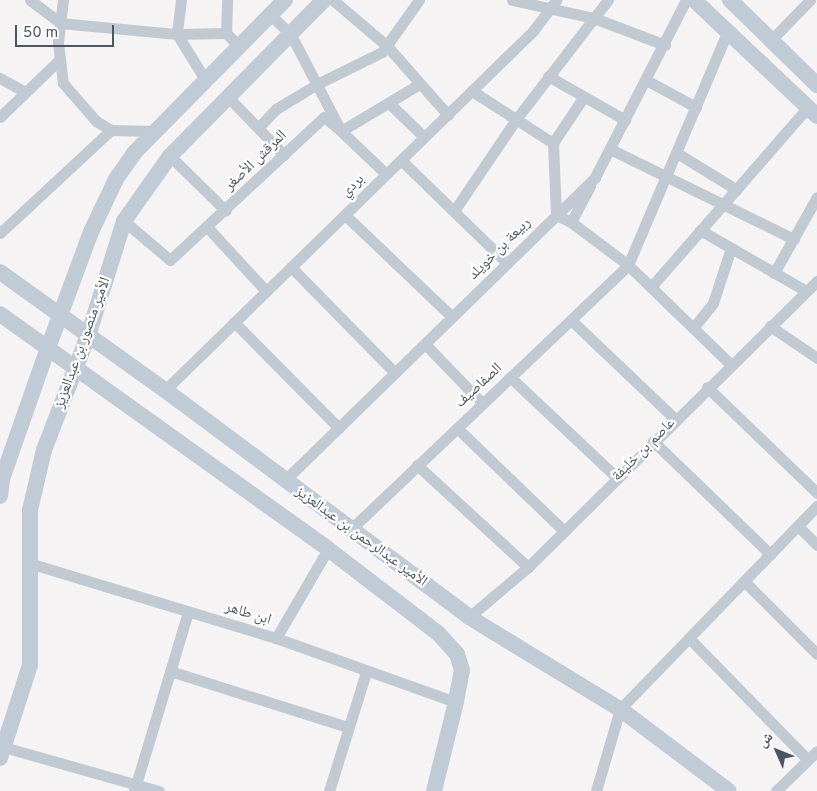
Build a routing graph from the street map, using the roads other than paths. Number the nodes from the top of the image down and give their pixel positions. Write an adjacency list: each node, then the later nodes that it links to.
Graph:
1 (30, 0): 19 (street)
2 (63, 0): 19 (street)
3 (181, 0): 22 (street)
4 (227, 0): 21 (street)
5 (285, 0): 17 (street, الأمير منصور بن عبدالعزيز)
6 (324, 0): 23 (street, الأمير منصور بن عبدالعزيز)
7 (334, 0): 26 (street)
8 (419, 0): 26 (street)
9 (512, 0): 16 (street)
10 (556, 0): 16 (street, بردي)
11 (608, 0): 18 (street)
12 (686, 0): 25 (street, ربيعة بن خويلد)
13 (694, 0): 20 (street)
14 (730, 0): 24 (street)
15 (810, 0): 24 (street)
16 (549, 10): 18 (street); 36 (street, بردي)
17 (271, 15): 23 (street); 27 (street, الأمير منصور بن عبدالعزيز)
18 (594, 18): 25 (street); 29 (street)
19 (60, 23): 22 (street); 28 (street)
20 (728, 31): 41 (street); 42 (street)
21 (226, 33): 22 (street); 27 (street)
22 (177, 34): 32 (street)
23 (291, 35): 33 (street); 38 (street, الأمير منصور بن عبدالعزيز)
24 (771, 40): 35 (street)
25 (665, 45): 31 (street, ربيعة بن خويلد)
26 (387, 46): 33 (street); 34 (street)
27 (240, 47): 32 (street, الأمير منصور بن عبدالعزيز)
28 (60, 59): 37 (street); 48 (street)
29 (548, 76): 39 (street); 45 (street)
30 (0, 78): 37 (street)
31 (646, 80): 41 (street); 46 (street, ربيعة بن خويلد)
32 (206, 82): 49 (street, الأمير منصور بن عبدالعزيز)
33 (319, 83): 47 (street); 50 (street)
34 (418, 85): 40 (street); 43 (street)
35 (817, 85)
36 (472, 90): 43 (street, بردي); 45 (street)
37 (26, 92): 44 (street)
38 (229, 98): 47 (street); 56 (street, الأمير منصور بن عبدالعزيز)
39 (582, 98): 46 (street); 52 (street)
40 (390, 104): 50 (street); 51 (street)
41 (696, 107): 54 (street)
42 (813, 112): 61 (street)
43 (448, 115): 51 (street, بردي)
44 (0, 117)
45 (517, 118): 52 (street); 65 (street)
46 (626, 120): 53 (street, ربيعة بن خويلد)
47 (259, 127): 55 (street)
48 (111, 130): 49 (street); 72 (street)
49 (155, 131): 85 (street, الأمير منصور بن عبدالعزيز)
50 (342, 131): 55 (street, المرقش الأصغر); 58 (street)
51 (424, 138): 57 (street, بردي)
52 (553, 143): 67 (street)
53 (610, 149): 59 (street, ربيعة بن خويلد); 60 (street)
54 (677, 152): 60 (street); 61 (street)
55 (284, 155): 64 (street, المرقش الأصغر)
56 (170, 156): 64 (street); 68 (street, الأمير منصور بن عبدالعزيز)
57 (401, 160): 58 (street, بردي); 65 (street)
58 (386, 174): 66 (street, بردي)
59 (595, 177): 67 (street, ربيعة بن خويلد); 69 (street)
60 (666, 177): 63 (street); 76 (street)
61 (737, 190): 63 (street)
62 (817, 197): 73 (street)
63 (724, 204): 71 (street); 73 (street)
64 (226, 211): 70 (street, المرقش الأصغر)
65 (454, 211): 75 (street)
66 (345, 215): 77 (street, بردي); 86 (street)
67 (556, 215): 69 (street); 75 (street, ربيعة بن خويلد)
68 (124, 221): 70 (street, المرقش الأصغر); 91 (street, الأمير منصور بن عبدالعزيز)
69 (571, 222): 76 (street)
70 (208, 228): 82 (street)
71 (700, 230): 74 (street); 81 (street)
72 (0, 233)
73 (794, 239): 79 (street)
74 (731, 248): 79 (street); 90 (street)
75 (507, 263): 86 (street, ربيعة بن خويلد)
76 (628, 265): 81 (street); 87 (street, الصفاصيف)
77 (291, 267): 82 (street, بردي); 97 (street)
78 (0, 272): 85 (street, الأمير عبدالرحمن بن عبدالعزيز)
79 (774, 273): 83 (street)
80 (817, 281): 83 (street, عاصم بن خليفة)
81 (650, 287): 90 (street)
82 (266, 291): 88 (street, بردي)
83 (806, 292): 89 (street, عاصم بن خليفة)
84 (0, 314): 93 (street, الأمير عبدالرحمن بن عبدالعزيز)
85 (61, 314): 91 (street, الأمير عبدالرحمن بن عبدالعزيز); 93 (street, الأمير منصور بن عبدالعزيز)
86 (452, 317): 92 (street, ربيعة بن خويلد)
87 (571, 320): 98 (street, الصفاصيف); 102 (street)
88 (234, 322): 100 (street, بردي); 103 (street)
89 (770, 326): 94 (street); 95 (street, عاصم بن خليفة)
90 (693, 328): 95 (street)
91 (88, 336): 96 (street, الأمير منصور بن عبدالعزيز); 100 (street, الأمير عبدالرحمن بن عبدالعزيز)
92 (425, 344): 97 (street, ربيعة بن خويلد); 101 (street)
93 (48, 348): 96 (street, الأمير عبدالرحمن بن عبدالعزيز); 110 (street, الأمير منصور بن عبدالعزيز)
94 (817, 358)
95 (730, 364): 99 (street, عاصم بن خليفة)
96 (76, 368): 116 (street, الأمير عبدالرحمن بن عبدالعزيز); 118 (street, الأمير منصور بن عبدالعزيز)
97 (395, 373): 103 (street, ربيعة بن خويلد)
98 (510, 377): 101 (street, الصفاصيف); 107 (street)
99 (707, 387): 102 (street, عاصم بن خليفة); 109 (street)
100 (165, 390): 108 (street, الأمير عبدالرحمن بن عبدالعزيز)
101 (482, 403): 104 (street, الصفاصيف)
102 (675, 419): 105 (street, عاصم بن خليفة)
103 (339, 428): 108 (street, ربيعة بن خويلد)
104 (457, 428): 106 (street, الصفاصيف); 114 (street)
105 (653, 441): 107 (street, عاصم بن خليفة); 117 (street)
106 (417, 465): 113 (street, الصفاصيف); 119 (street)
107 (617, 478): 114 (street, عاصم بن خليفة)
108 (284, 481): 113 (street, الأمير عبدالرحمن بن عبدالعزيز)
109 (817, 493)
110 (0, 496)
111 (817, 506): 112 (street)
112 (798, 526): 115 (street); 117 (street)
113 (350, 530): 122 (street, الأمير عبدالرحمن بن عبدالعزيز)
114 (564, 531): 119 (street, عاصم بن خليفة)
115 (817, 544)
116 (328, 549): 123 (street); 128 (street, الأمير عبدالرحمن بن عبدالعزيز)
117 (770, 554): 120 (street)
118 (29, 563): 121 (street, ابن طاهر); 131 (street, الأمير منصور بن عبدالعزيز)
119 (528, 568): 122 (street, عاصم بن خليفة)
120 (744, 581): 124 (street); 125 (street)
121 (188, 612): 123 (street, ابن طاهر); 126 (street)
122 (469, 617): 129 (street, الأمير عبدالرحمن بن عبدالعزيز)
123 (276, 638): 127 (street, ابن طاهر)
124 (689, 638): 129 (street); 133 (street)
125 (817, 654)
126 (170, 671): 130 (street); 134 (street)
127 (366, 672): 128 (street, ابن طاهر); 130 (street)
128 (456, 702): 137 (street)
129 (620, 709): 138 (street); 139 (street, الأمير عبدالرحمن بن عبدالعزيز)
130 (348, 727): 136 (street)
131 (1, 750): 134 (street)
132 (817, 751): 133 (street)
133 (808, 760): 140 (street)
134 (135, 788): 135 (street)
135 (159, 791)
136 (329, 791)
137 (434, 791)
138 (596, 791)
139 (729, 791)
140 (776, 791)

